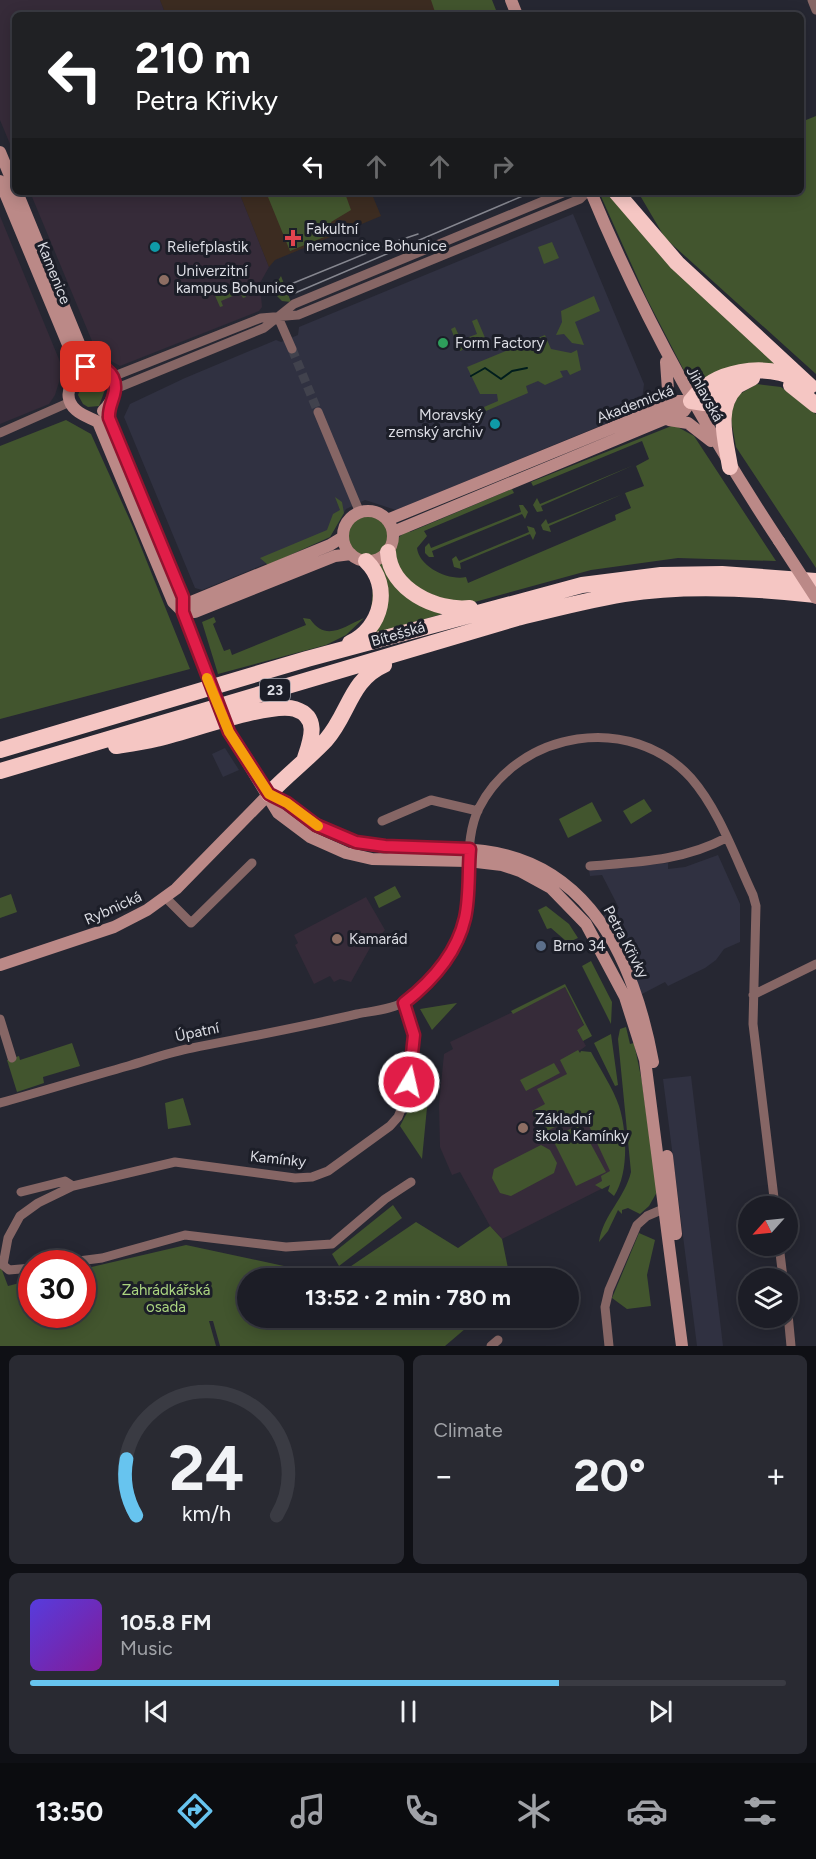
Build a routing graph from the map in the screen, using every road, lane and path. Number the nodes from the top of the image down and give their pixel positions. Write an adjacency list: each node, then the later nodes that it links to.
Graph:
1 (812, 0): 2 (street)
2 (816, 10)
3 (0, 152): 4 (street, Kamenice)
4 (12, 180)
5 (0, 181): 15 (street, Kamenice)
6 (18, 195): 14 (street, Kamenice)
7 (558, 195): 11 (street)
8 (585, 195): 11 (street)
9 (590, 195): 13 (street, Jihlavská)
10 (619, 195): 18 (highway)
11 (278, 317): 12 (street); 16 (street)
12 (292, 349)
13 (665, 351): 19 (street, Jihlavská); 23 (street)
14 (93, 364): 15 (street); 16 (street, Kamenice)
15 (75, 376): 20 (street, Kamenice)
16 (113, 383): 21 (street)
17 (738, 384): 19 (highway); 22 (highway); 29 (highway)
18 (813, 389): 19 (highway)
19 (691, 401): 23 (street, Akademická); 26 (street, Akademická); 28 (street, Jihlavská)
20 (70, 402): 25 (street); 27 (street)
21 (108, 405): 25 (street); 42 (street)
22 (816, 405)
23 (652, 411): 31 (street, Akademická)
24 (318, 412): 30 (street)
25 (90, 417): 42 (street)
26 (662, 420): 28 (street); 32 (street, Akademická)
27 (0, 433)
28 (718, 447): 29 (street, Jihlavská)
29 (730, 467): 40 (street, Jihlavská, bridge)
30 (360, 513): 31 (street); 33 (street)
31 (387, 520): 32 (street)
32 (393, 532): 34 (street)
33 (344, 537): 35 (street); 42 (street)
34 (388, 552): 36 (street); 41 (highway)
35 (351, 554): 36 (street); 42 (street)
36 (366, 561): 44 (highway)
37 (816, 576): 38 (highway)
38 (784, 577): 39 (highway, Bítešská / 23); 41 (highway, Bítešská / 23)
39 (816, 581)
40 (816, 597): 43 (highway, Bítešská / 23)
41 (510, 602): 44 (highway, Bítešská / 23)
42 (183, 612): 49 (street, bridge)
43 (480, 629): 46 (highway); 47 (highway, Bítešská / 23)
44 (307, 659): 45 (highway, Bítešská / 23)
45 (0, 750)
46 (304, 758): 47 (highway); 49 (highway)
47 (32, 762): 48 (highway, Bítešská / 23)
48 (0, 771)
49 (269, 794): 53 (street, Petra Křivky); 56 (street, Rybnická)
50 (477, 811): 51 (street); 52 (street); 53 (street)
51 (382, 821)
52 (726, 838): 55 (street); 59 (street)
53 (469, 855): 60 (street); 68 (street, Petra Křivky)
54 (252, 863): 56 (street)
55 (590, 866)
56 (165, 897): 58 (street, Rybnická)
57 (816, 964): 59 (street)
58 (0, 965)
59 (753, 995): 67 (street)
60 (404, 1003): 63 (street, Úpatní); 65 (street, Kamínky)
61 (0, 1019): 62 (street)
62 (12, 1058)
63 (0, 1103)
64 (411, 1182): 69 (street)
65 (73, 1186): 66 (street); 70 (street, Kamínky)
66 (21, 1192)
67 (774, 1196)
68 (669, 1207): 72 (street); 73 (street, Petra Křivky); 74 (street, Petra Křivky)
69 (96, 1259)
70 (18, 1269)
71 (789, 1328): 75 (street)
72 (609, 1346)
73 (682, 1346)
74 (689, 1346)
75 (791, 1346)

